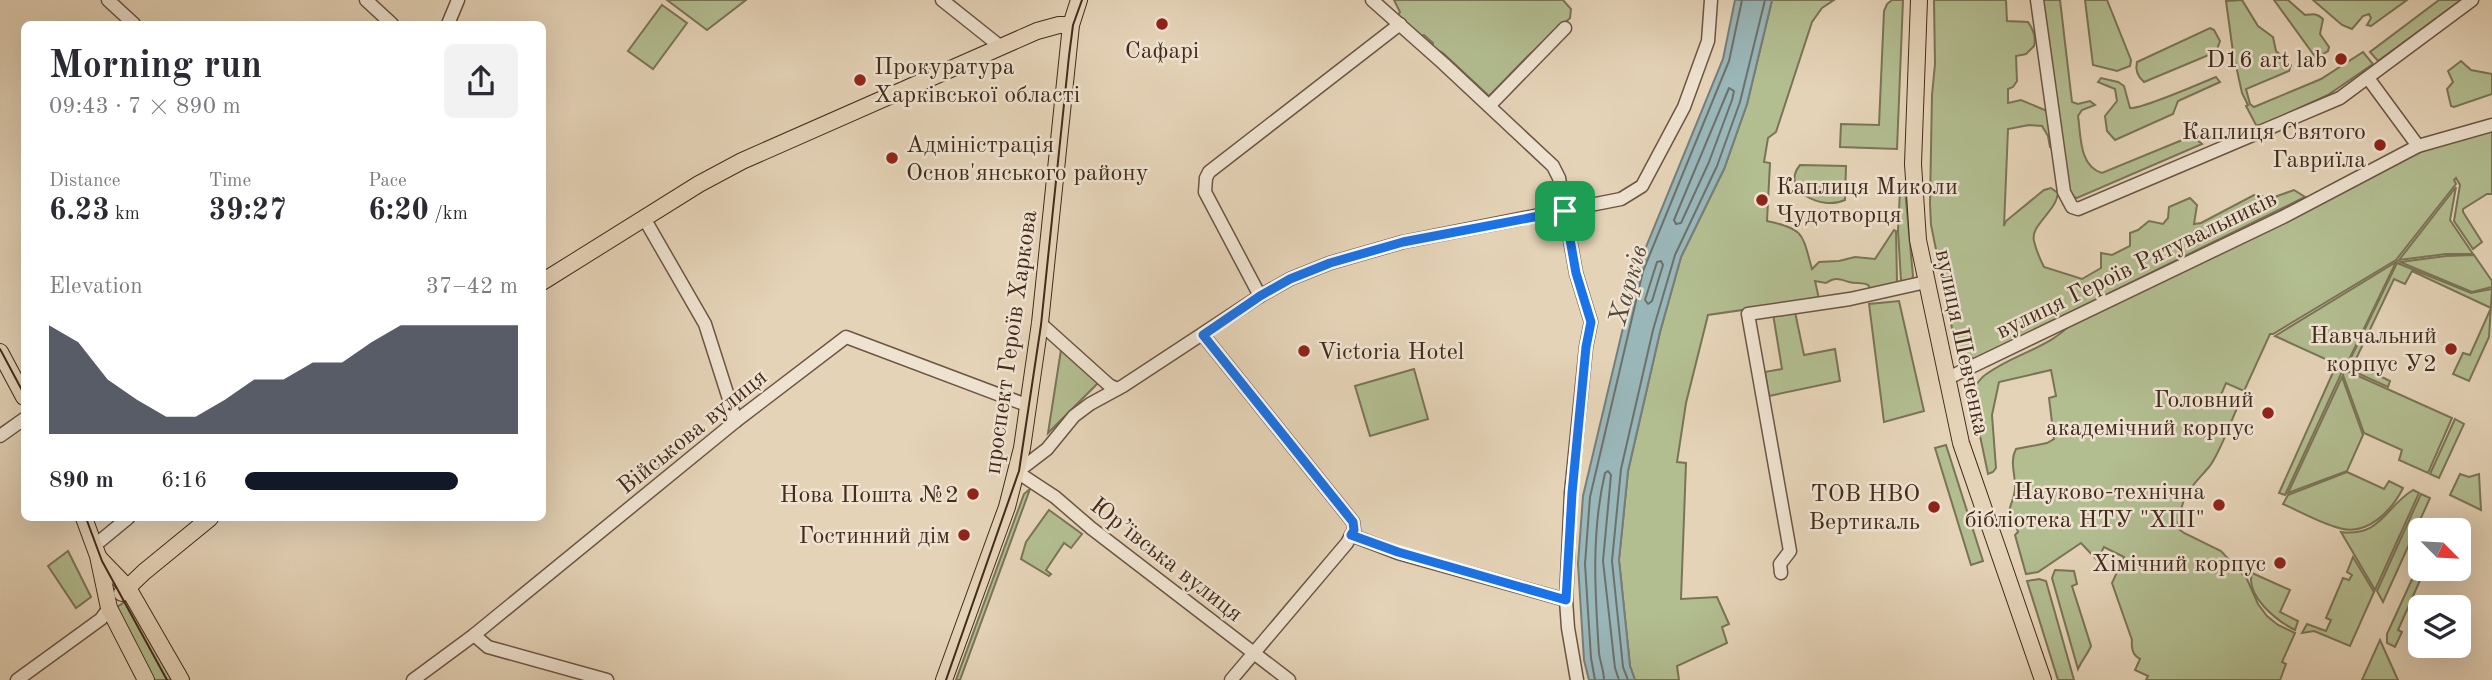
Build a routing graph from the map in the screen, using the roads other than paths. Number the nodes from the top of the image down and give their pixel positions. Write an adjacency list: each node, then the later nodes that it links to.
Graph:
1 (108, 0): 11 (street)
2 (366, 0): 12 (street)
3 (458, 0): 13 (street)
4 (942, 0): 17 (street)
5 (1079, 0): 15 (main road, проспект Героїв Харкова)
6 (1372, 0): 14 (street)
7 (1711, 0): 22 (street)
8 (1919, 0): 25 (main road, вулиця Шевченка)
9 (2037, 0): 18 (street)
10 (2472, 0): 18 (street)
11 (131, 21)
12 (389, 21)
13 (449, 21)
14 (1400, 24): 19 (street); 26 (street)
15 (1071, 25): 17 (main road); 27 (main road, проспект Героїв Харкова)
16 (1565, 28): 19 (street)
17 (1001, 47): 23 (main road)
18 (2368, 78): 21 (street)
19 (1489, 106): 22 (street)
20 (2492, 125): 21 (street, вулиця Героїв Рятувальників)
21 (2418, 146): 30 (street, вулиця Героїв Рятувальників)
22 (1565, 211): 26 (street); 45 (street)
23 (644, 218): 24 (main road); 35 (street)
24 (546, 279)
25 (1926, 282): 30 (main road, вулиця Шевченка); 43 (street)
26 (1260, 296): 28 (street)
27 (1040, 323): 31 (street); 33 (main road, проспект Героїв Харкова)
28 (1203, 335): 31 (street); 41 (street)
29 (0, 352): 32 (main road)
30 (1947, 379): 59 (main road, вулиця Шевченка)
31 (1118, 389): 37 (street)
32 (21, 391)
33 (1029, 406): 35 (street, Військова вулиця); 37 (main road, проспект Героїв Харкова)
34 (21, 421): 36 (street)
35 (736, 421): 47 (street, Військова вулиця)
36 (0, 436)
37 (1017, 472): 48 (street, Юр’ївська вулиця); 55 (main road, проспект Героїв Харкова)
38 (85, 521): 42 (main road)
39 (125, 521): 42 (street)
40 (206, 521): 44 (main road)
41 (1351, 535): 45 (street); 48 (street)
42 (96, 551): 44 (main road); 46 (main road)
43 (1781, 573)
44 (128, 588): 46 (main road); 52 (main road)
45 (1566, 600): 58 (street)
46 (109, 608): 50 (street); 51 (main road)
47 (474, 635): 49 (street); 53 (street, Військова вулиця)
48 (1254, 653): 56 (street); 57 (street, Юр’ївська вулиця)
49 (576, 676): 54 (street)
50 (17, 680)
51 (146, 680)
52 (181, 680)
53 (413, 680)
54 (607, 680)
55 (944, 680)
56 (1231, 680)
57 (1289, 680)
58 (1577, 680)
59 (2043, 680)

